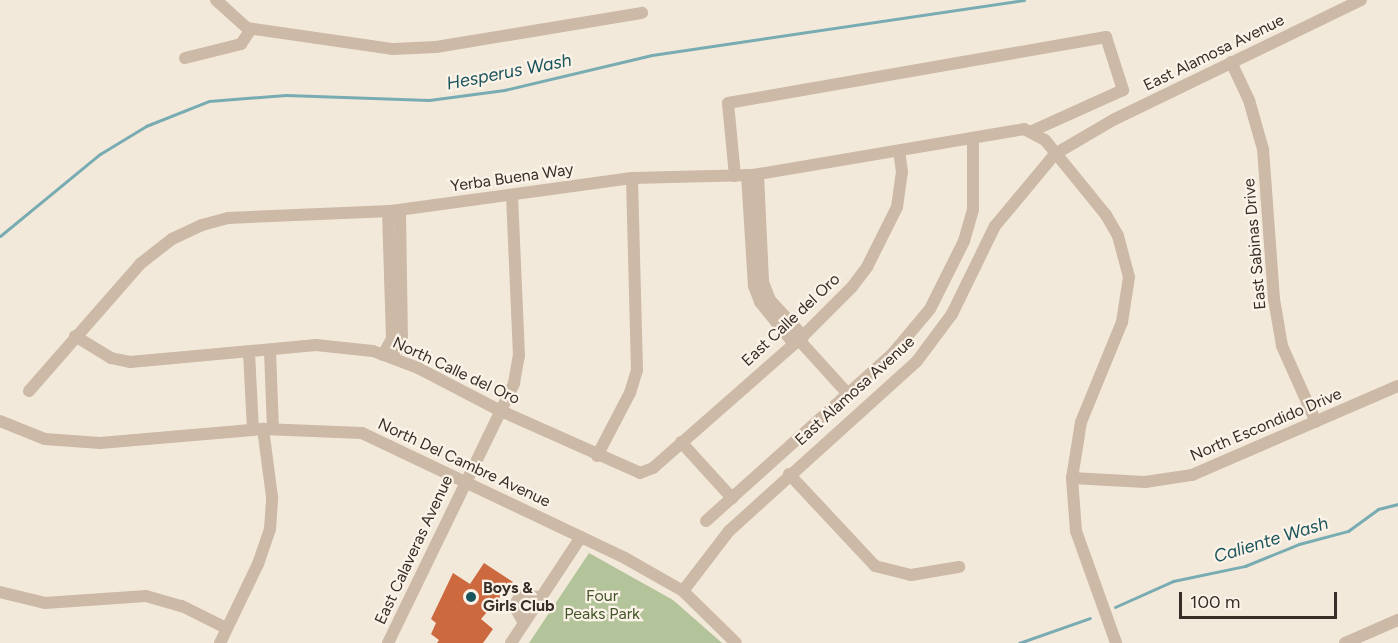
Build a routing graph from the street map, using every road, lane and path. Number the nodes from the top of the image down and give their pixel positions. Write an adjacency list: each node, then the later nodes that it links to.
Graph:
1 (216, 0): 4 (street)
2 (1361, 0): 6 (street, East Alamosa Avenue)
3 (642, 13): 4 (street)
4 (251, 29): 5 (street)
5 (185, 58)
6 (1231, 62): 10 (street, East Alamosa Avenue); 25 (street, East Sabinas Drive)
7 (1032, 131): 8 (street, Yerba Buena Way); 10 (street); 11 (street, Yerba Buena Way)
8 (973, 138): 9 (street, Yerba Buena Way); 22 (street)
9 (899, 151): 11 (street, Yerba Buena Way); 16 (street, East Calle del Oro)
10 (1055, 154): 30 (street, East Alamosa Avenue); 31 (street)
11 (747, 175): 12 (street, Yerba Buena Way); 16 (street)
12 (632, 178): 13 (street, Yerba Buena Way); 28 (street)
13 (512, 195): 14 (street, Yerba Buena Way); 23 (street, East Calaveras Avenue)
14 (394, 211): 15 (street, Yerba Buena Way); 19 (street)
15 (75, 336): 18 (street, North Calle del Oro); 21 (street, Yerba Buena Way)
16 (798, 340): 22 (street); 27 (street, East Calle del Oro)
17 (270, 351): 18 (street, North Calle del Oro); 19 (street, North Calle del Oro); 26 (street)
18 (249, 353): 26 (street)
19 (388, 357): 23 (street, North Calle del Oro)
20 (1398, 386): 25 (street, North Escondido Drive)
21 (29, 391)
22 (848, 394): 33 (street)
23 (501, 411): 28 (street, North Calle del Oro); 32 (street, East Calaveras Avenue)
24 (0, 421): 26 (street, North Del Cambre Avenue)
25 (1316, 422): 31 (street, North Escondido Drive)
26 (263, 429): 32 (street, North Del Cambre Avenue); 42 (street)
27 (681, 442): 29 (street, East Calle del Oro); 33 (street)
28 (597, 456): 29 (street, North Calle del Oro)
29 (640, 473)
30 (789, 474): 36 (street); 37 (street, East Alamosa Avenue)
31 (1072, 478): 47 (street)
32 (465, 480): 35 (street, North Del Cambre Avenue); 44 (street, East Calaveras Avenue)
33 (732, 498): 34 (street)
34 (706, 521)
35 (581, 537): 37 (street, North Del Cambre Avenue); 39 (street)
36 (958, 567)
37 (683, 591): 46 (street, North Del Cambre Avenue)
38 (0, 592): 42 (street)
39 (541, 597): 41 (street); 41 (street)
40 (1398, 620): 48 (street)
41 (524, 623): 45 (street)
42 (226, 628): 43 (street)
43 (220, 643)
44 (388, 643)
45 (511, 643)
46 (736, 643)
47 (1116, 643)
48 (1345, 643)

